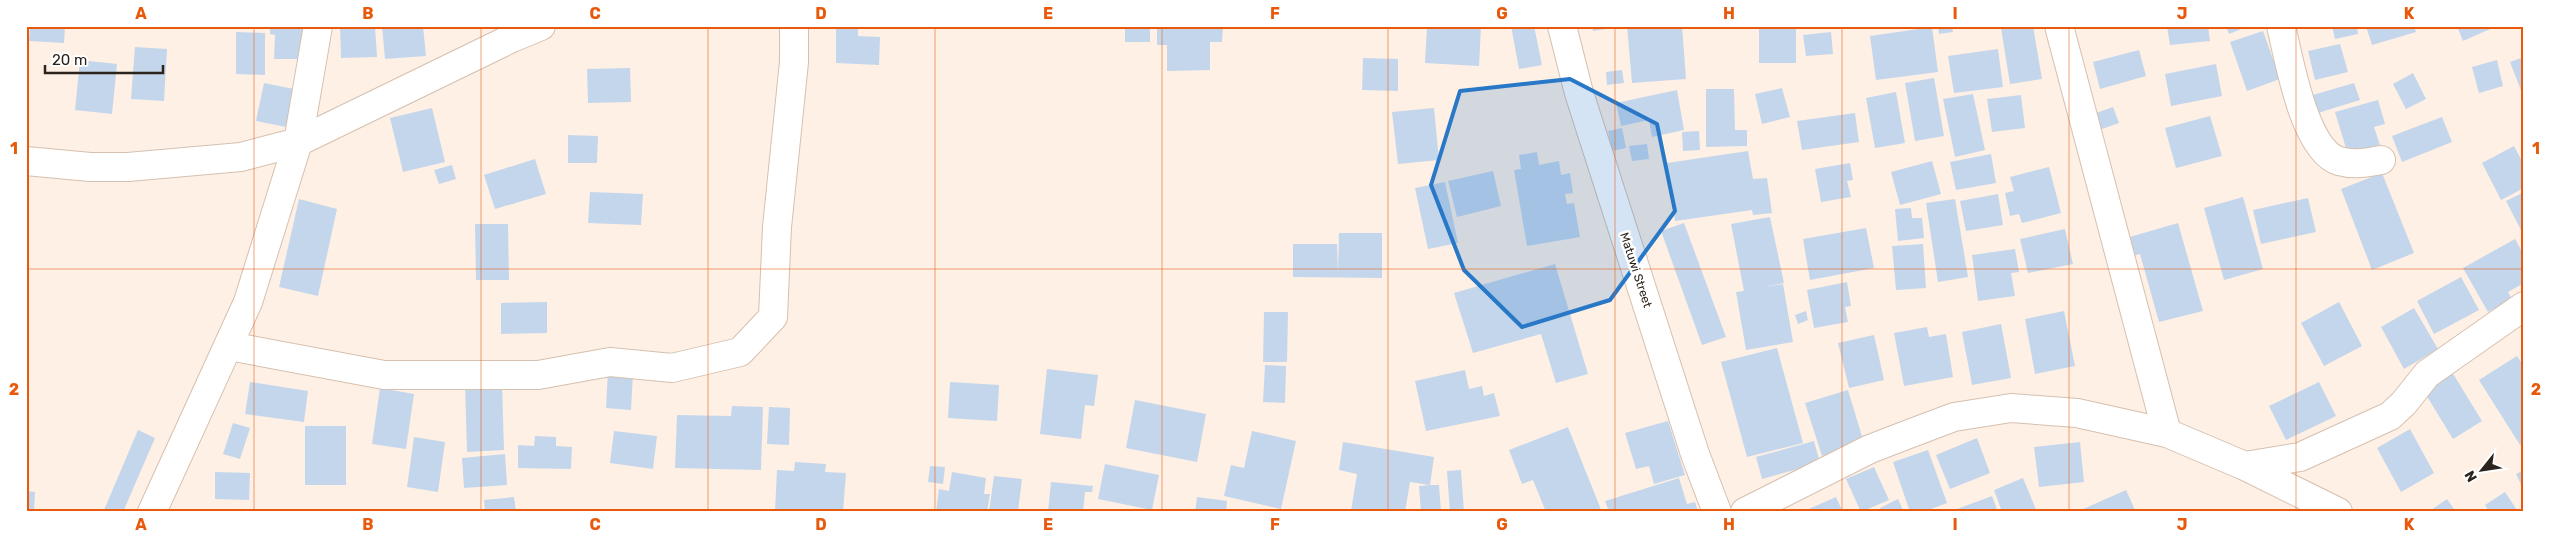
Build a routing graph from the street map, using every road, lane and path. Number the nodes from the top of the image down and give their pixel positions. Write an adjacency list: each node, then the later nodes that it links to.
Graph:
1 (318, 26): 7 (street)
2 (541, 26): 7 (street)
3 (794, 26): 11 (street)
4 (1562, 26): 15 (street, Matuwi Street)
5 (2060, 26): 12 (street)
6 (2281, 26): 8 (street)
7 (298, 142): 9 (street); 11 (street)
8 (2381, 160)
9 (26, 162)
10 (2524, 306): 13 (street)
11 (229, 346): 14 (street)
12 (2167, 433): 13 (street); 16 (street)
13 (2245, 466): 17 (street)
14 (152, 512)
15 (1717, 512)
16 (1745, 512)
17 (2338, 512)

